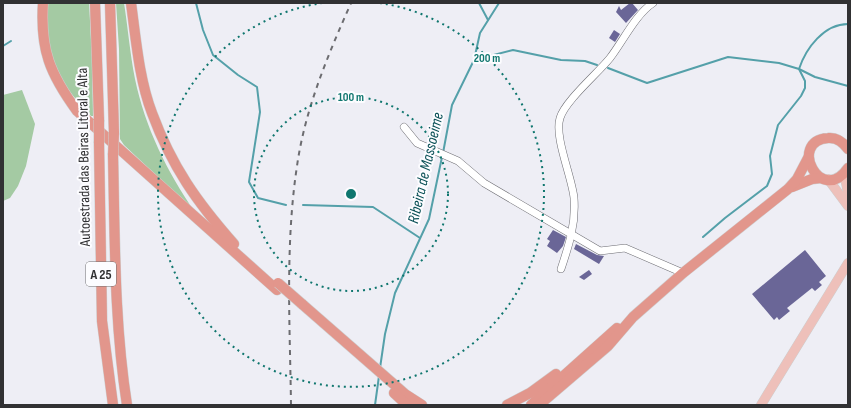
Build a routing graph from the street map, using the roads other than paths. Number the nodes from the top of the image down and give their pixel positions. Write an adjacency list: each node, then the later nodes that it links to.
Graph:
1 (44, 3): 19 (highway)
2 (95, 3): 23 (highway, Autoestrada das Beiras Litoral e Alta / A 25, bridge)
3 (110, 3): 24 (highway, Autoestrada das Beiras Litoral e Alta / A 25, bridge)
4 (131, 3): 19 (highway)
5 (653, 3): 15 (street)
6 (404, 126): 15 (street)
7 (843, 139): 8 (highway); 9 (highway)
8 (848, 149)
9 (808, 158): 11 (highway); 12 (highway)
10 (846, 170): 11 (highway); 13 (main road)
11 (824, 178): 12 (highway); 14 (main road)
12 (788, 189): 18 (highway)
13 (848, 193)
14 (848, 206)
15 (573, 236): 17 (street); 18 (street)
16 (848, 263): 31 (main road)
17 (561, 269)
18 (683, 272): 20 (highway)
19 (278, 286): 25 (highway); 26 (highway, bridge)
20 (633, 317): 21 (highway); 22 (highway)
21 (580, 359): 27 (highway); 28 (highway)
22 (573, 377): 29 (highway); 30 (highway)
23 (113, 405)
24 (127, 405)
25 (407, 405)
26 (422, 405)
27 (507, 405)
28 (531, 405)
29 (539, 405)
30 (550, 405)
31 (761, 405)

